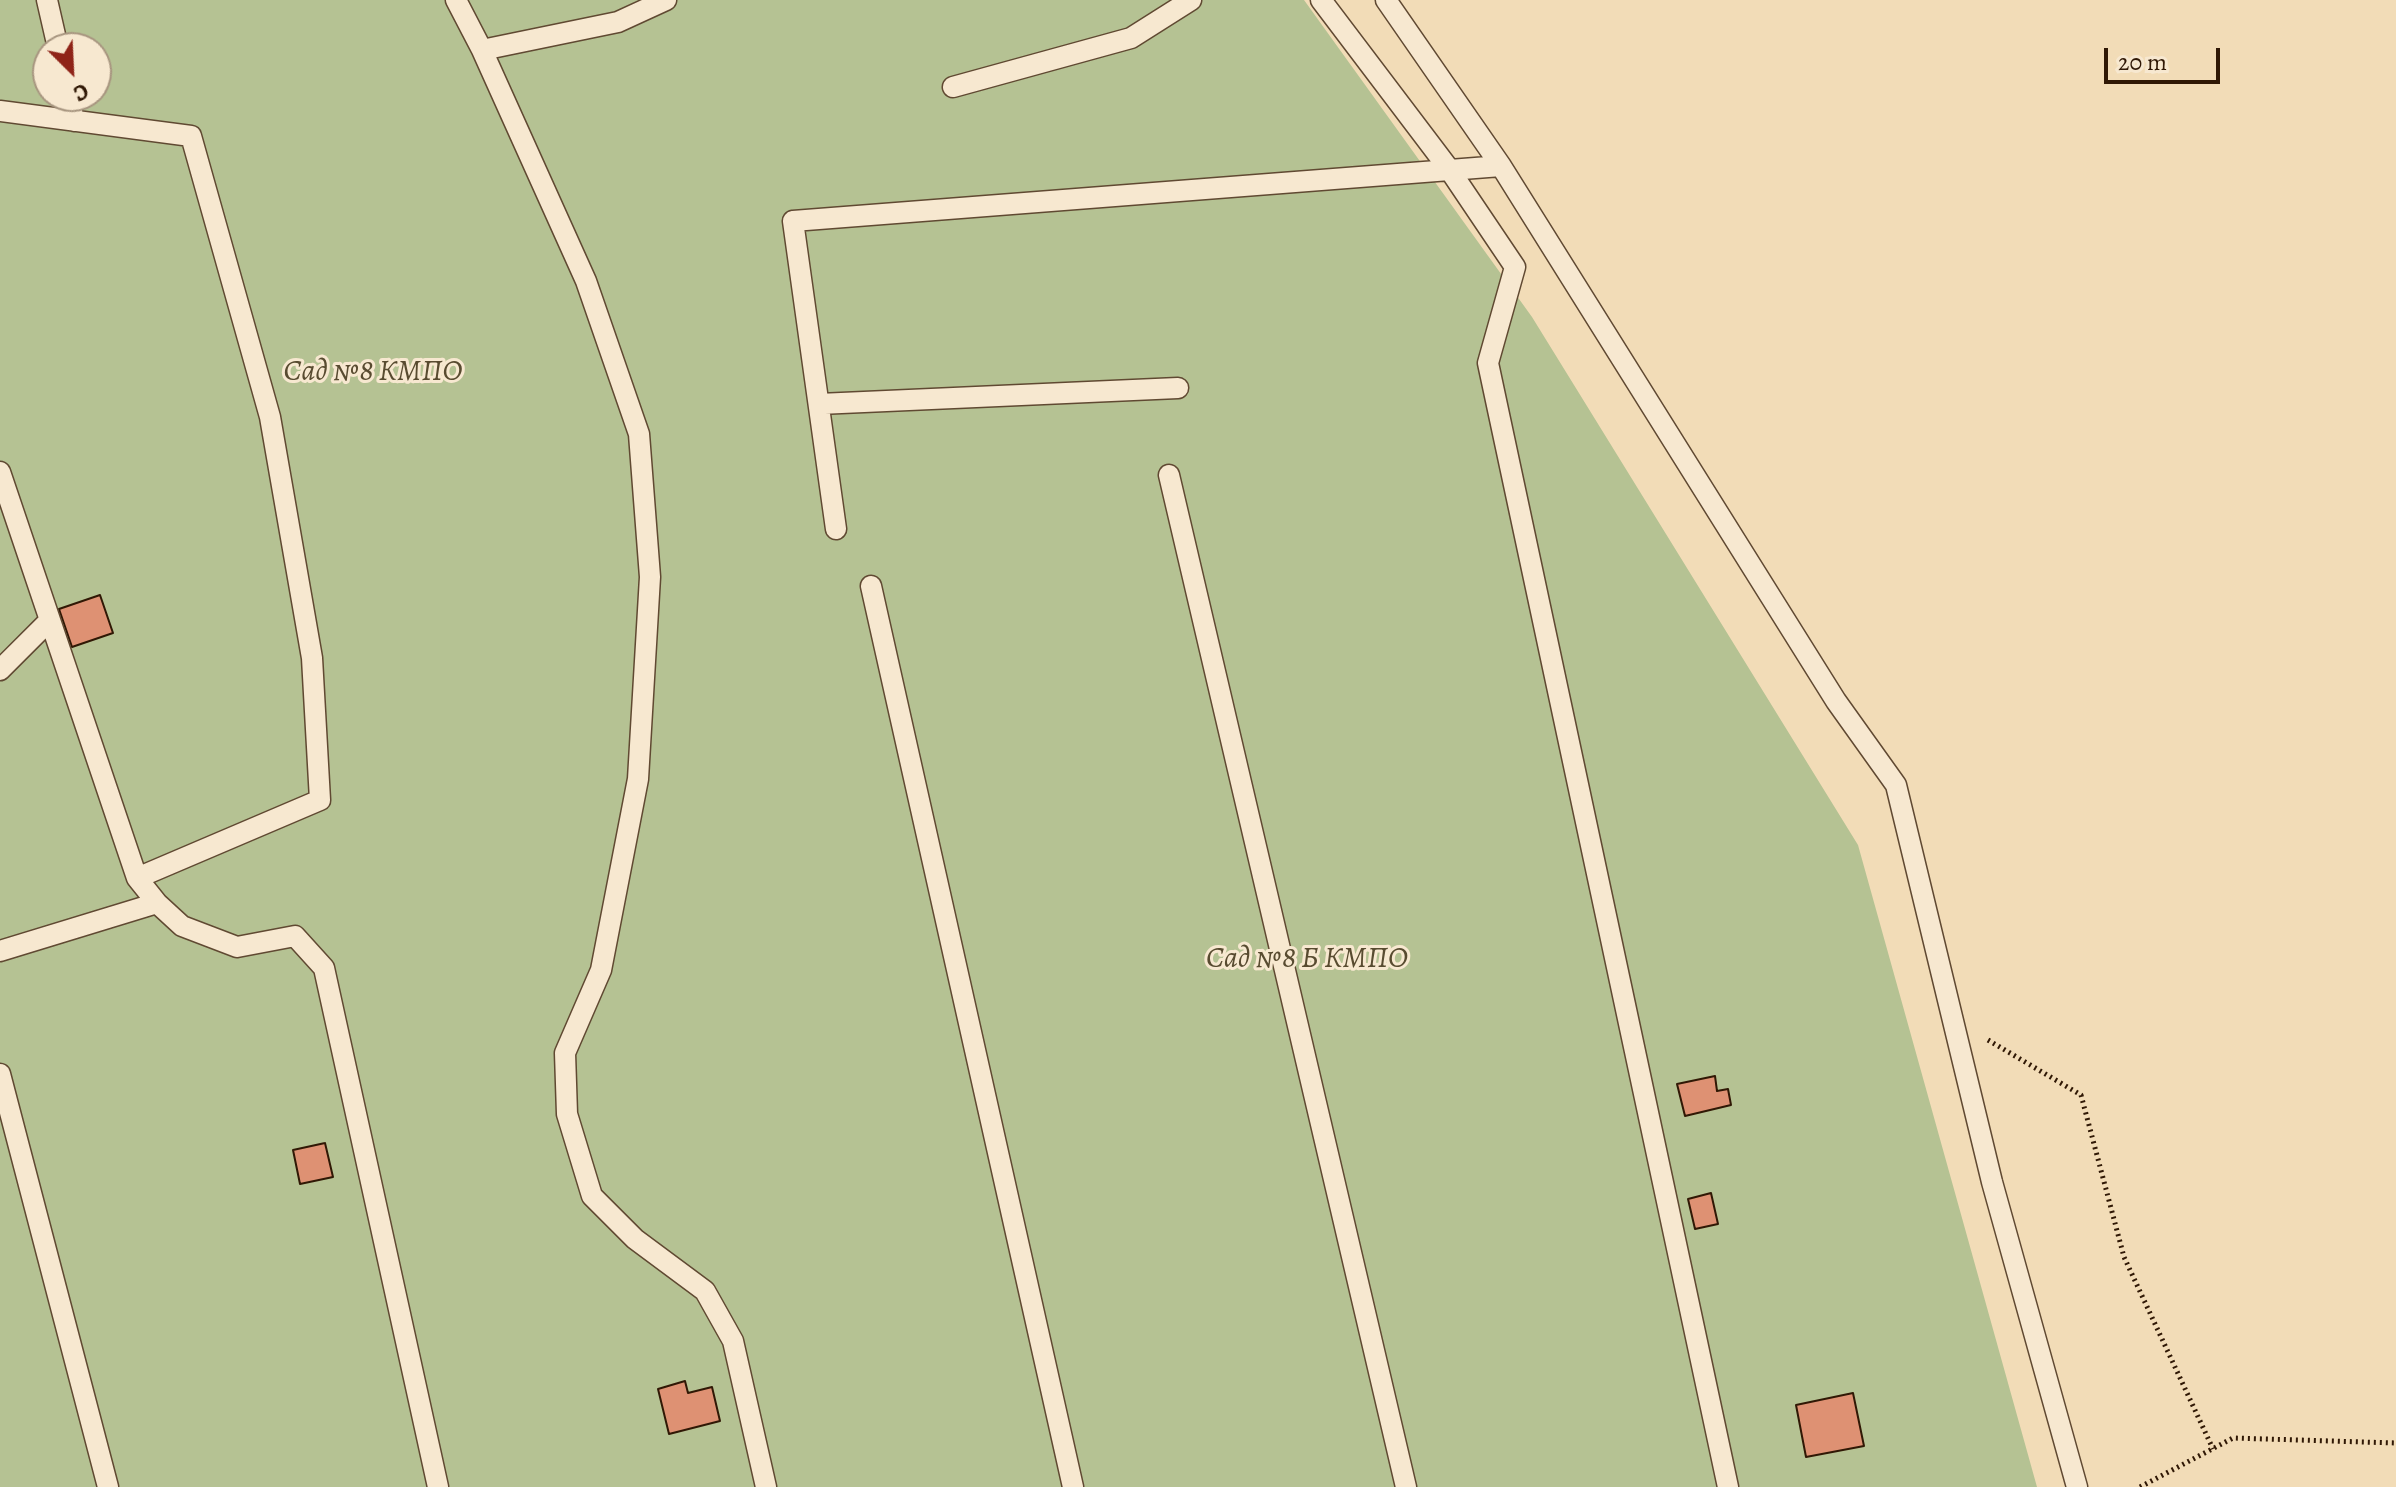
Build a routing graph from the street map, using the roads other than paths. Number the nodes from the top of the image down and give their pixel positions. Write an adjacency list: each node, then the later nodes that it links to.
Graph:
1 (47, 0): 7 (lane)
2 (456, 0): 8 (lane)
3 (666, 0): 8 (lane)
4 (1191, 0): 9 (lane)
5 (1321, 0): 14 (lane)
6 (1386, 0): 13 (lane)
7 (54, 32)
8 (482, 50): 29 (lane)
9 (953, 87)
10 (0, 111): 12 (lane)
11 (72, 112): 12 (lane)
12 (74, 121): 23 (lane)
13 (1501, 166): 14 (lane); 33 (lane)
14 (1449, 169): 16 (lane); 32 (lane)
15 (1178, 388): 16 (lane)
16 (819, 404): 19 (lane)
17 (0, 472): 21 (lane)
18 (1169, 475): 31 (lane)
19 (836, 529)
20 (871, 586): 30 (lane)
21 (50, 620): 22 (lane); 23 (lane)
22 (0, 670)
23 (137, 878): 24 (lane)
24 (157, 903): 25 (lane); 28 (lane)
25 (0, 951)
26 (0, 1074): 27 (lane)
27 (108, 1487)
28 (438, 1487)
29 (766, 1487)
30 (1073, 1487)
31 (1406, 1487)
32 (1728, 1487)
33 (2077, 1487)

